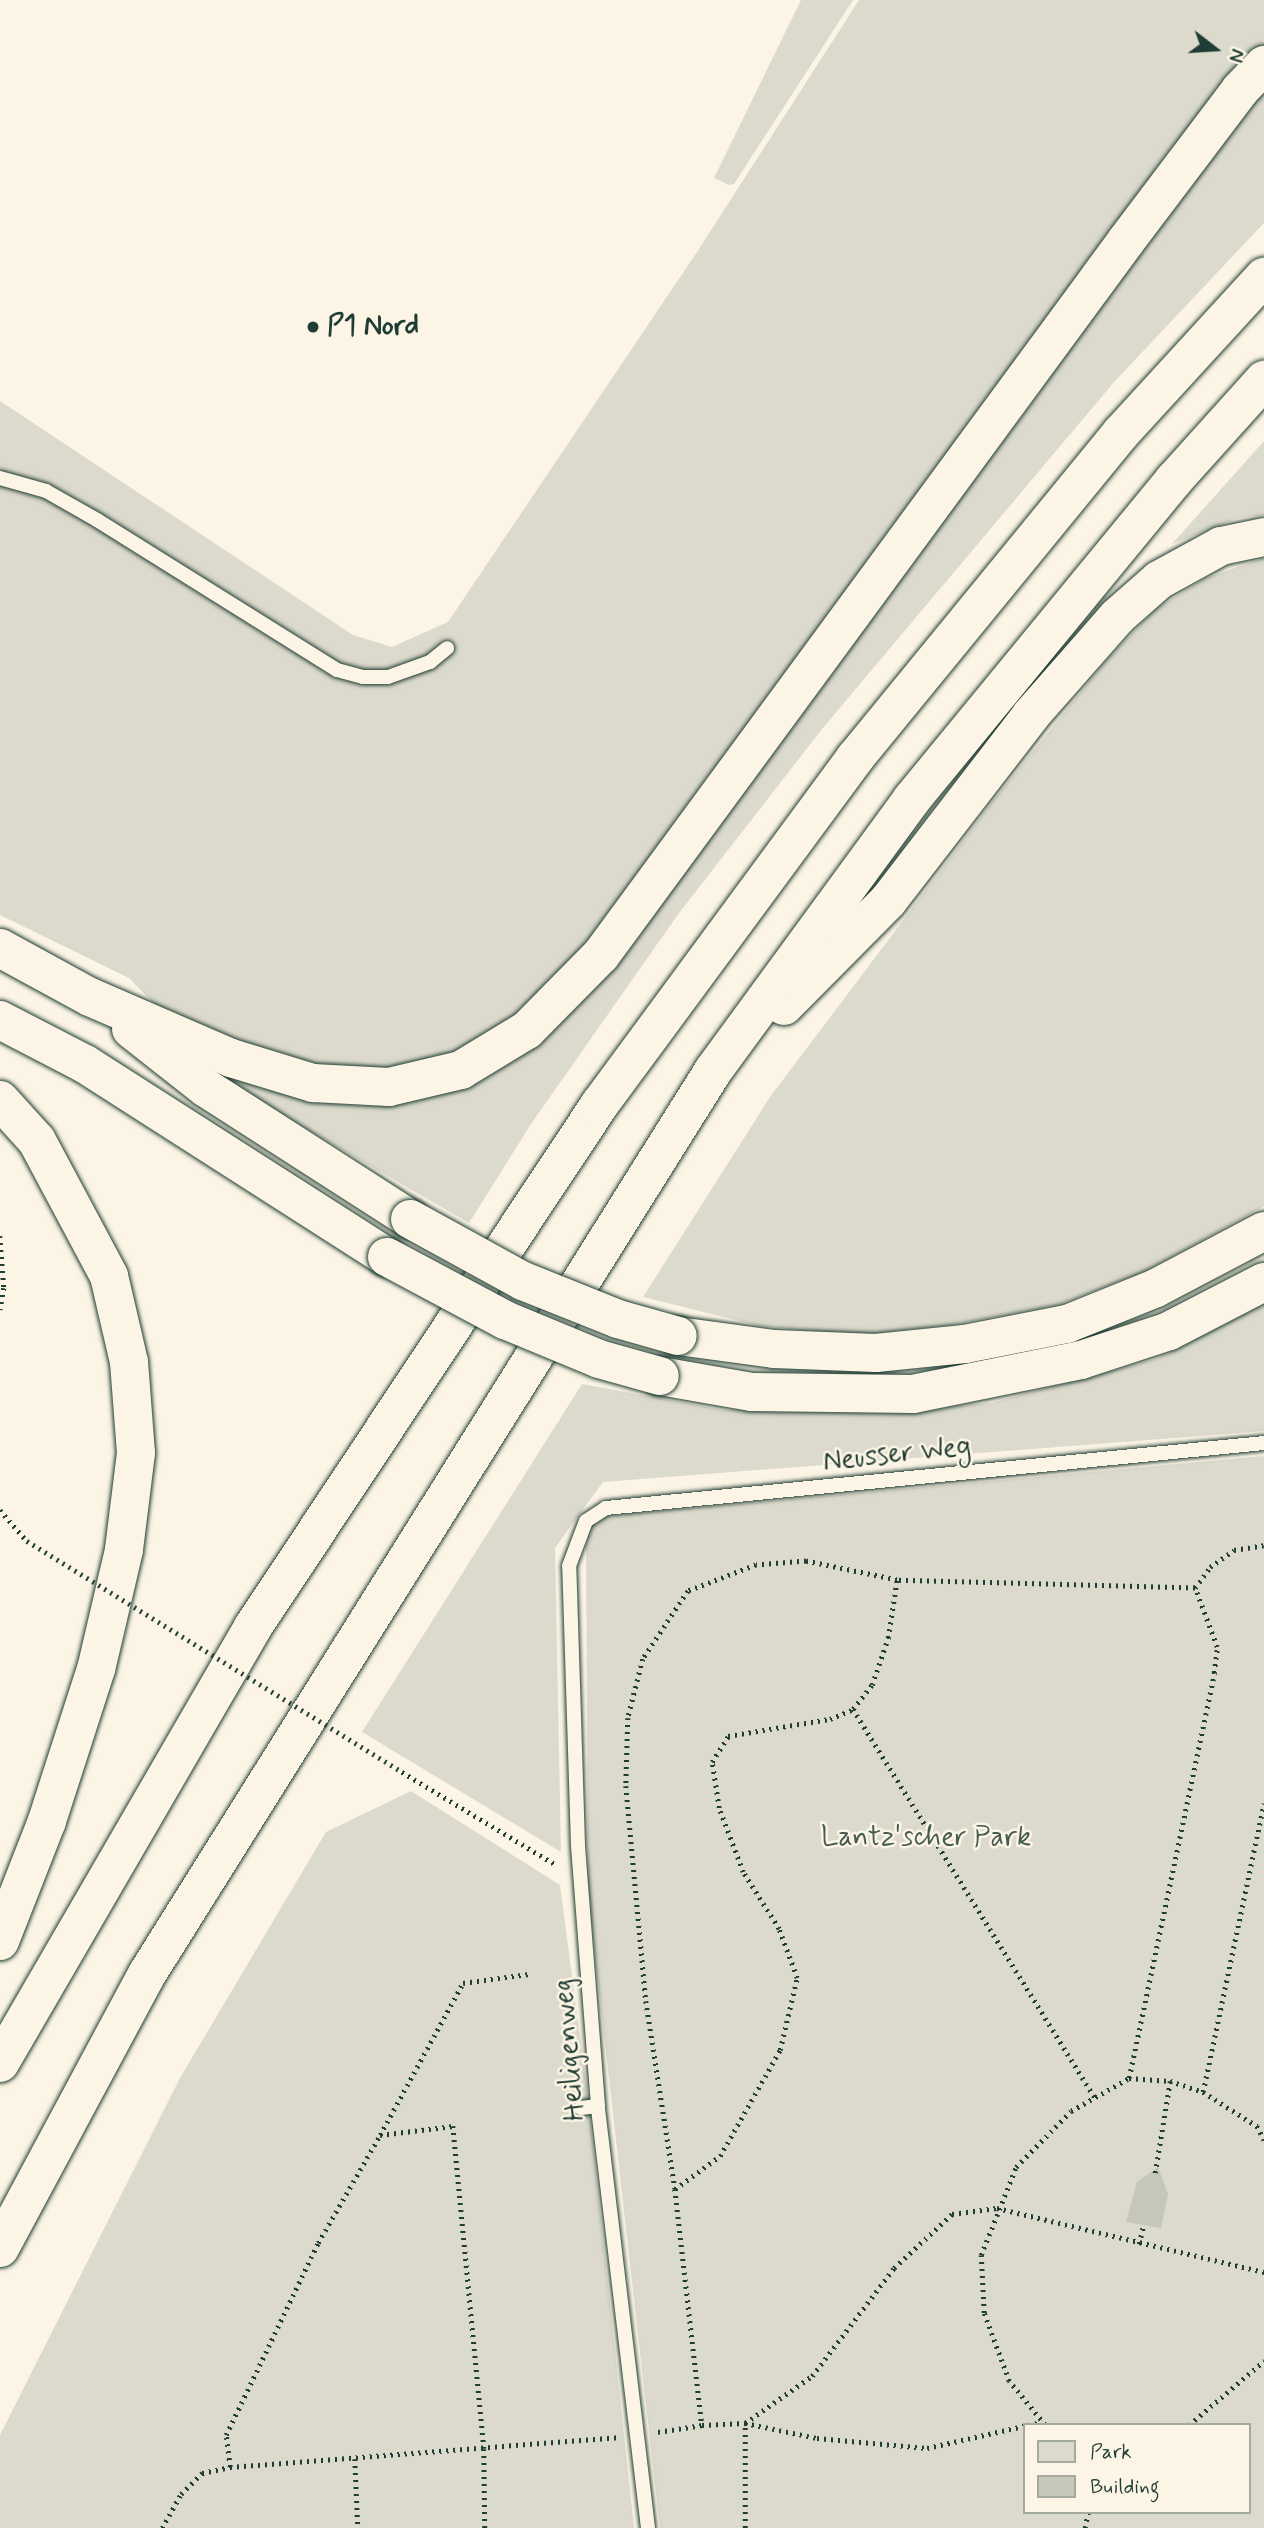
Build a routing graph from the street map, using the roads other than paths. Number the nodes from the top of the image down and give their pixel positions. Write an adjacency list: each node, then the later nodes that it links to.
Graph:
1 (1264, 65): 8 (highway)
2 (1264, 277): 17 (highway)
3 (1264, 380): 10 (highway)
4 (0, 478): 6 (lane)
5 (1264, 537): 10 (highway)
6 (447, 648)
7 (0, 948): 8 (highway)
8 (90, 997): 12 (highway, bridge)
9 (0, 1020): 13 (highway, bridge)
10 (712, 1071): 20 (highway)
11 (0, 1100): 16 (highway)
12 (1264, 1231)
13 (1264, 1282)
14 (1264, 1443): 15 (lane, Neusser Weg)
15 (569, 1566): 18 (lane, Heiligenweg)
16 (0, 1941)
17 (0, 2063)
18 (598, 2106): 19 (lane); 21 (lane, Heiligenweg)
19 (581, 2108)
20 (0, 2248)
21 (648, 2528)

